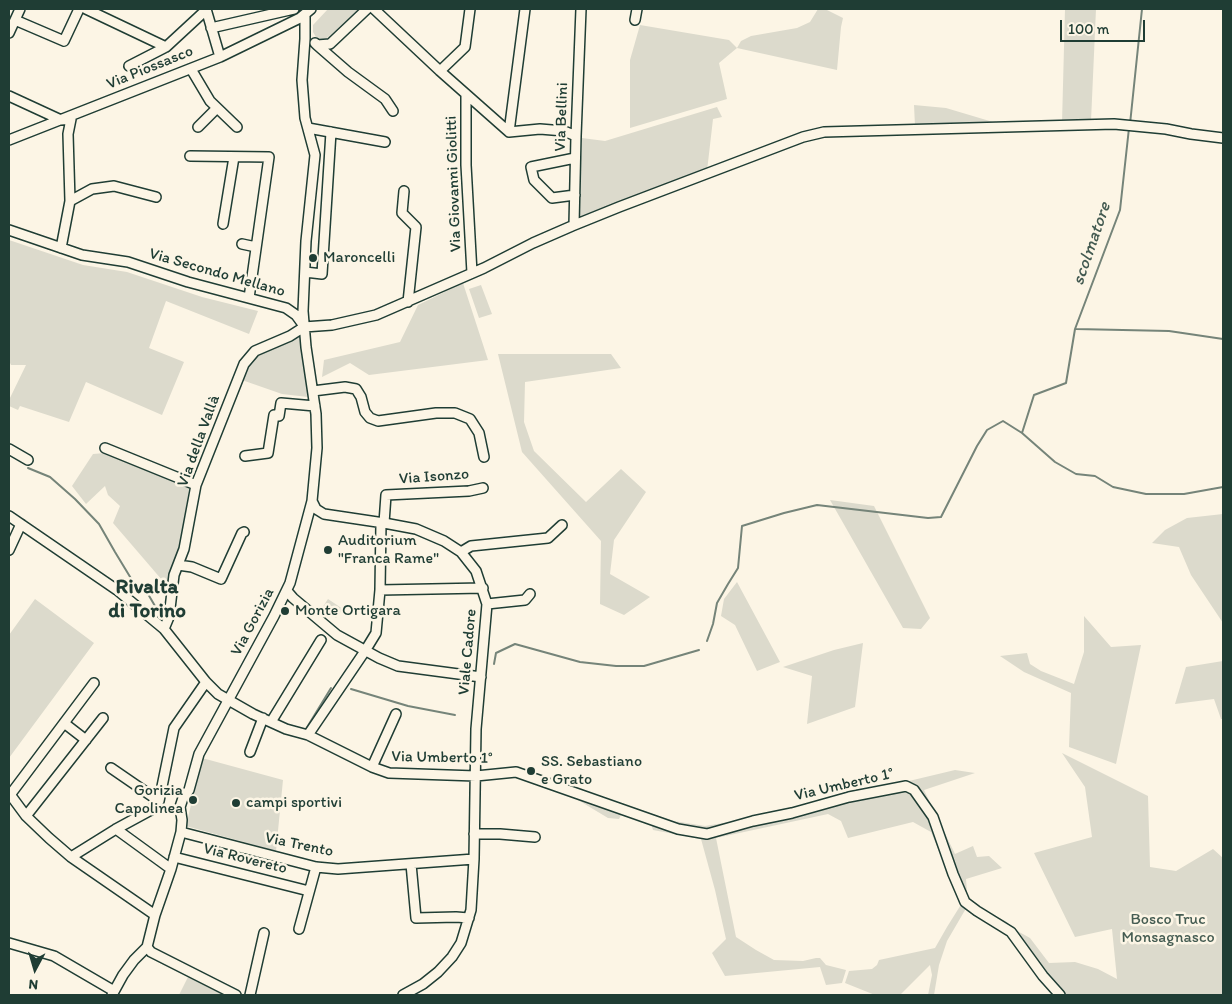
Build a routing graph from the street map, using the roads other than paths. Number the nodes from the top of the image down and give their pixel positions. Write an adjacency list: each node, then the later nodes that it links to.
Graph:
1 (20, 9): 13 (street)
2 (79, 9): 13 (street)
3 (86, 9): 19 (street)
4 (206, 9): 15 (street); 19 (street)
5 (294, 9): 12 (street); 15 (street)
6 (367, 9): 18 (street)
7 (374, 9): 23 (street)
8 (470, 9): 23 (street)
9 (526, 9): 33 (street)
10 (581, 9): 34 (street, Via Bellini)
11 (637, 9): 14 (street)
12 (305, 14): 17 (street, Via Gorizia); 20 (street, Via Piossasco)
13 (14, 20): 16 (street)
14 (635, 20)
15 (211, 28): 20 (street)
16 (9, 33)
17 (305, 39): 18 (street); 31 (street, Via Gorizia)
18 (317, 45): 27 (street)
19 (166, 47): 21 (street)
20 (220, 57): 22 (street, Via Piossasco)
21 (129, 66)
22 (190, 69): 26 (street); 28 (street, Via Piossasco)
23 (440, 71): 24 (street)
24 (466, 94): 33 (street); 52 (street, Via Giovanni Giolitti)
25 (9, 96): 28 (street)
26 (217, 108): 29 (street); 30 (street)
27 (393, 111)
28 (62, 120): 36 (street, Via Piossasco); 44 (street)
29 (198, 127)
30 (237, 127)
31 (308, 128): 32 (street); 51 (street, Via Gorizia)
32 (331, 132): 37 (street); 51 (street)
33 (509, 132): 34 (street)
34 (576, 136): 40 (street, Via Bellini)
35 (1223, 138): 46 (street)
36 (9, 140)
37 (384, 142)
38 (190, 156): 39 (street)
39 (234, 157): 45 (street); 49 (street)
40 (576, 158): 42 (street, Via Bellini); 42 (street)
41 (404, 191): 54 (street)
42 (574, 195): 46 (street, Via Bellini)
43 (156, 196): 44 (street)
44 (70, 201): 50 (street)
45 (223, 224)
46 (574, 225): 52 (street)
47 (9, 230): 50 (street, Via Secondo Mellano)
48 (242, 244): 49 (street)
49 (256, 247): 53 (street)
50 (61, 248): 53 (street, Via Secondo Mellano)
51 (305, 272): 55 (street, Via Gorizia)
52 (472, 273): 54 (street)
53 (249, 298): 55 (street, Via Secondo Mellano)
54 (408, 302): 55 (street)
55 (304, 327): 56 (street, Via Gorizia); 63 (street, Via della Vallà)
56 (313, 391): 57 (street, Via Gorizia); 61 (street)
57 (315, 406): 60 (street); 65 (street, Via Gorizia)
58 (105, 448): 63 (street)
59 (9, 449): 62 (street)
60 (245, 456)
61 (484, 457)
62 (28, 460)
63 (196, 485): 73 (street, Via della Vallà)
64 (482, 488): 67 (street, Via Isonzo)
65 (312, 501): 67 (street, Viale Cadore); 76 (street, Via Gorizia)
66 (9, 516): 68 (street, Via Umberto 1°)
67 (382, 523): 72 (street, Viale Cadore); 75 (street)
68 (21, 524): 71 (street); 79 (street, Via Umberto 1°)
69 (562, 525): 72 (street)
70 (244, 532): 73 (street)
71 (9, 550)
72 (461, 552): 74 (street, Viale Cadore)
73 (178, 565): 79 (street, Via della Vallà)
74 (483, 588): 75 (street); 78 (street, Viale Cadore)
75 (380, 590): 81 (street)
76 (286, 591): 81 (street); 85 (street, Via Gorizia)
77 (530, 594): 78 (street)
78 (487, 604): 82 (street, Viale Cadore)
79 (164, 629): 83 (street, Via Umberto 1°)
80 (322, 640): 88 (street)
81 (365, 651): 82 (street); 90 (street)
82 (481, 677): 95 (street, Viale Cadore)
83 (206, 682): 85 (street, Via Umberto 1°); 97 (street)
84 (94, 683): 89 (street)
85 (228, 701): 88 (street, Via Umberto 1°); 100 (street, Via Gorizia)
86 (396, 714): 93 (street)
87 (103, 718): 91 (street)
88 (267, 720): 90 (street, Via Umberto 1°); 92 (street)
89 (64, 723): 91 (street); 96 (street)
90 (308, 735): 93 (street, Via Umberto 1°)
91 (86, 740): 98 (street)
92 (250, 752)
93 (372, 767): 95 (street, Via Umberto 1°)
94 (111, 768): 97 (street)
95 (476, 776): 101 (street, Viale Cadore); 122 (street, Via Umberto 1°)
96 (9, 794): 98 (street)
97 (159, 801): 99 (street)
98 (26, 816): 103 (street)
99 (116, 829): 103 (street); 108 (street)
100 (181, 832): 104 (street, Via Gorizia); 107 (street, Via Trento)
101 (474, 834): 102 (street); 105 (street, Viale Cadore)
102 (535, 837)
103 (71, 857): 110 (street)
104 (174, 857): 108 (street, Via Gorizia); 109 (street, Via Rovereto)
105 (474, 859): 106 (street, Via Trento); 111 (street, Viale Cadore)
106 (412, 864): 107 (street, Via Trento); 111 (street)
107 (316, 867): 109 (street)
108 (171, 869): 110 (street, Via Gorizia)
109 (309, 891): 112 (street)
110 (155, 916): 115 (street, Via Gorizia)
111 (469, 918): 116 (street, Viale Cadore)
112 (299, 929)
113 (264, 933): 119 (street)
114 (9, 943): 117 (street)
115 (147, 947): 117 (street); 118 (street)
116 (423, 984): 120 (street, Viale Cadore); 121 (street)
117 (113, 993)
118 (236, 995)
119 (250, 995)
120 (403, 995)
121 (422, 995)
122 (1060, 995)

